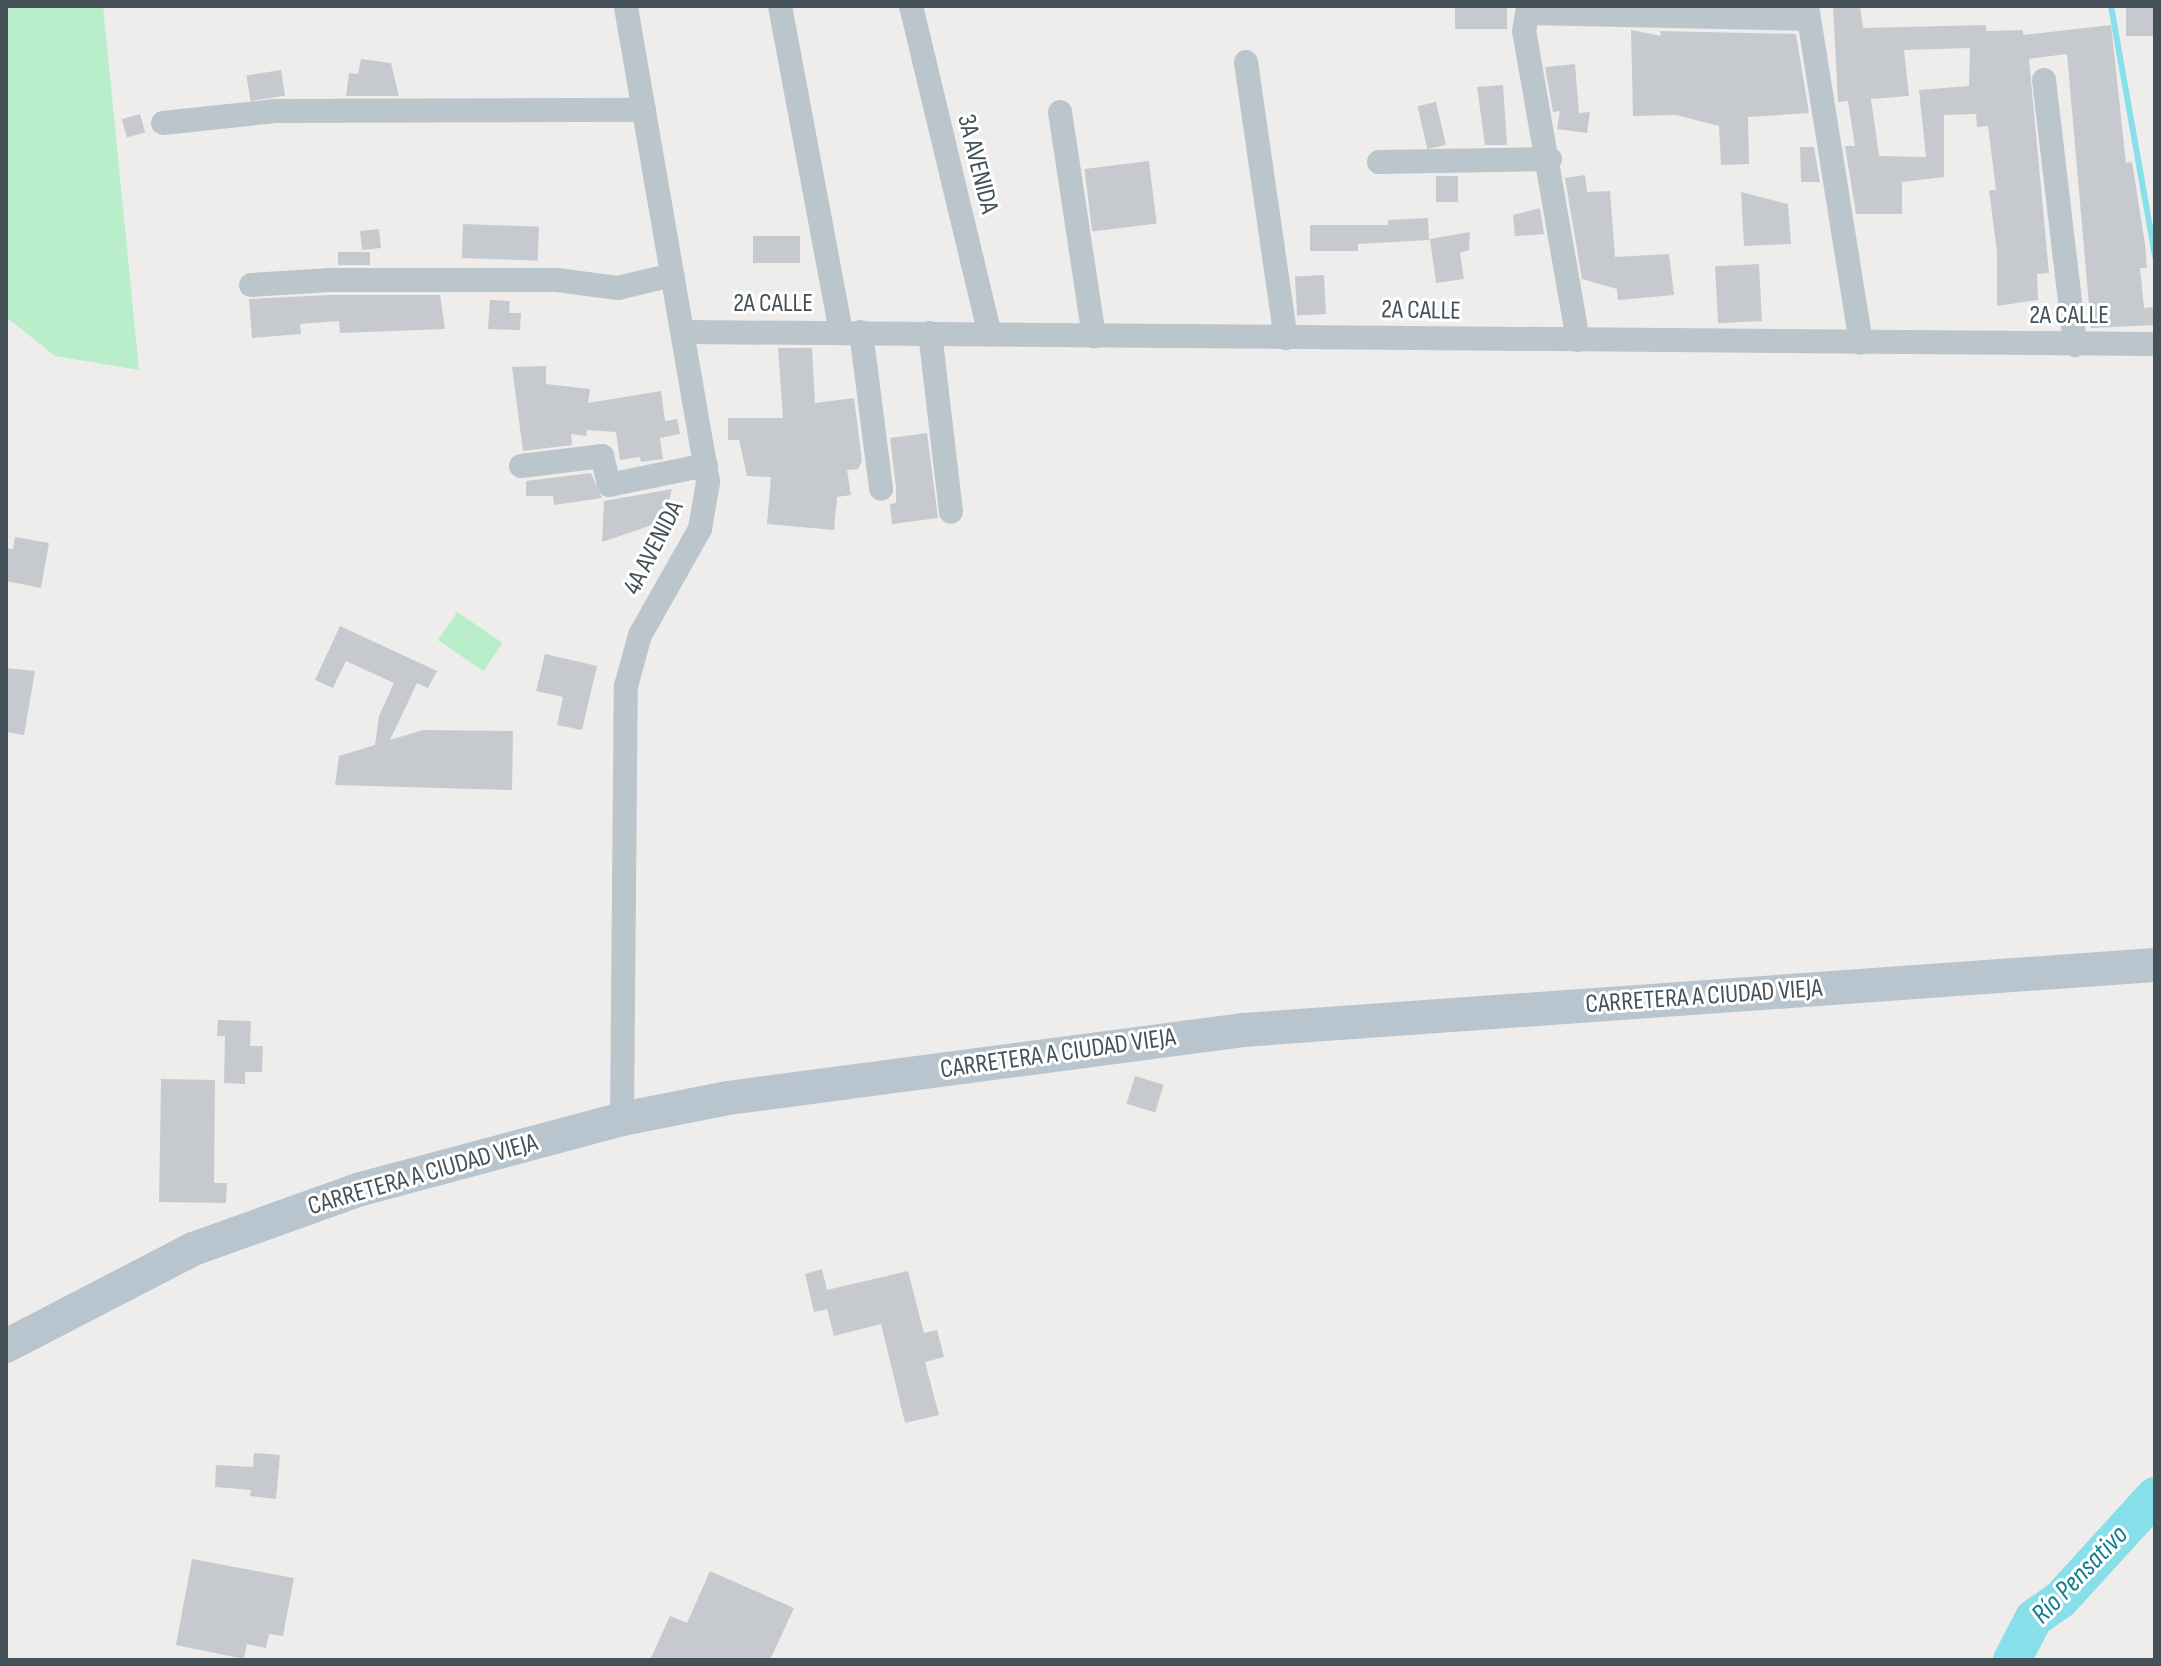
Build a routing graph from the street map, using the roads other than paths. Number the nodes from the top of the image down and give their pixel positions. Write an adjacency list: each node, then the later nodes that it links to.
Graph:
1 (626, 6): 7 (street, 4A AVENIDA)
2 (780, 6): 15 (street)
3 (911, 6): 17 (street, 3A AVENIDA)
4 (1808, 12): 10 (street); 21 (street)
5 (1246, 62): 19 (street)
6 (2044, 80): 23 (street)
7 (644, 110): 9 (street); 12 (street, 4A AVENIDA)
8 (1060, 112): 18 (street)
9 (163, 123)
10 (1550, 159): 11 (street); 20 (street)
11 (1379, 162)
12 (672, 275): 13 (street); 14 (street, 4A AVENIDA)
13 (251, 285)
14 (686, 332): 15 (street, 2A CALLE); 24 (street, 4A AVENIDA)
15 (851, 332): 16 (street, 2A CALLE); 26 (street)
16 (930, 333): 17 (street, 2A CALLE); 27 (street)
17 (990, 335): 18 (street, 2A CALLE)
18 (1094, 336): 19 (street, 2A CALLE)
19 (1286, 338): 20 (street, 2A CALLE)
20 (1578, 340): 21 (street, 2A CALLE)
21 (1861, 343): 23 (street, 2A CALLE)
22 (2144, 344): 23 (street, 2A CALLE)
23 (2075, 345)
24 (706, 465): 25 (street); 29 (street, 4A AVENIDA)
25 (521, 466)
26 (881, 489)
27 (951, 512)
28 (2155, 965): 29 (main road, CARRETERA A CIUDAD VIEJA)
29 (622, 1119): 30 (main road, CARRETERA A CIUDAD VIEJA)
30 (6, 1346)

